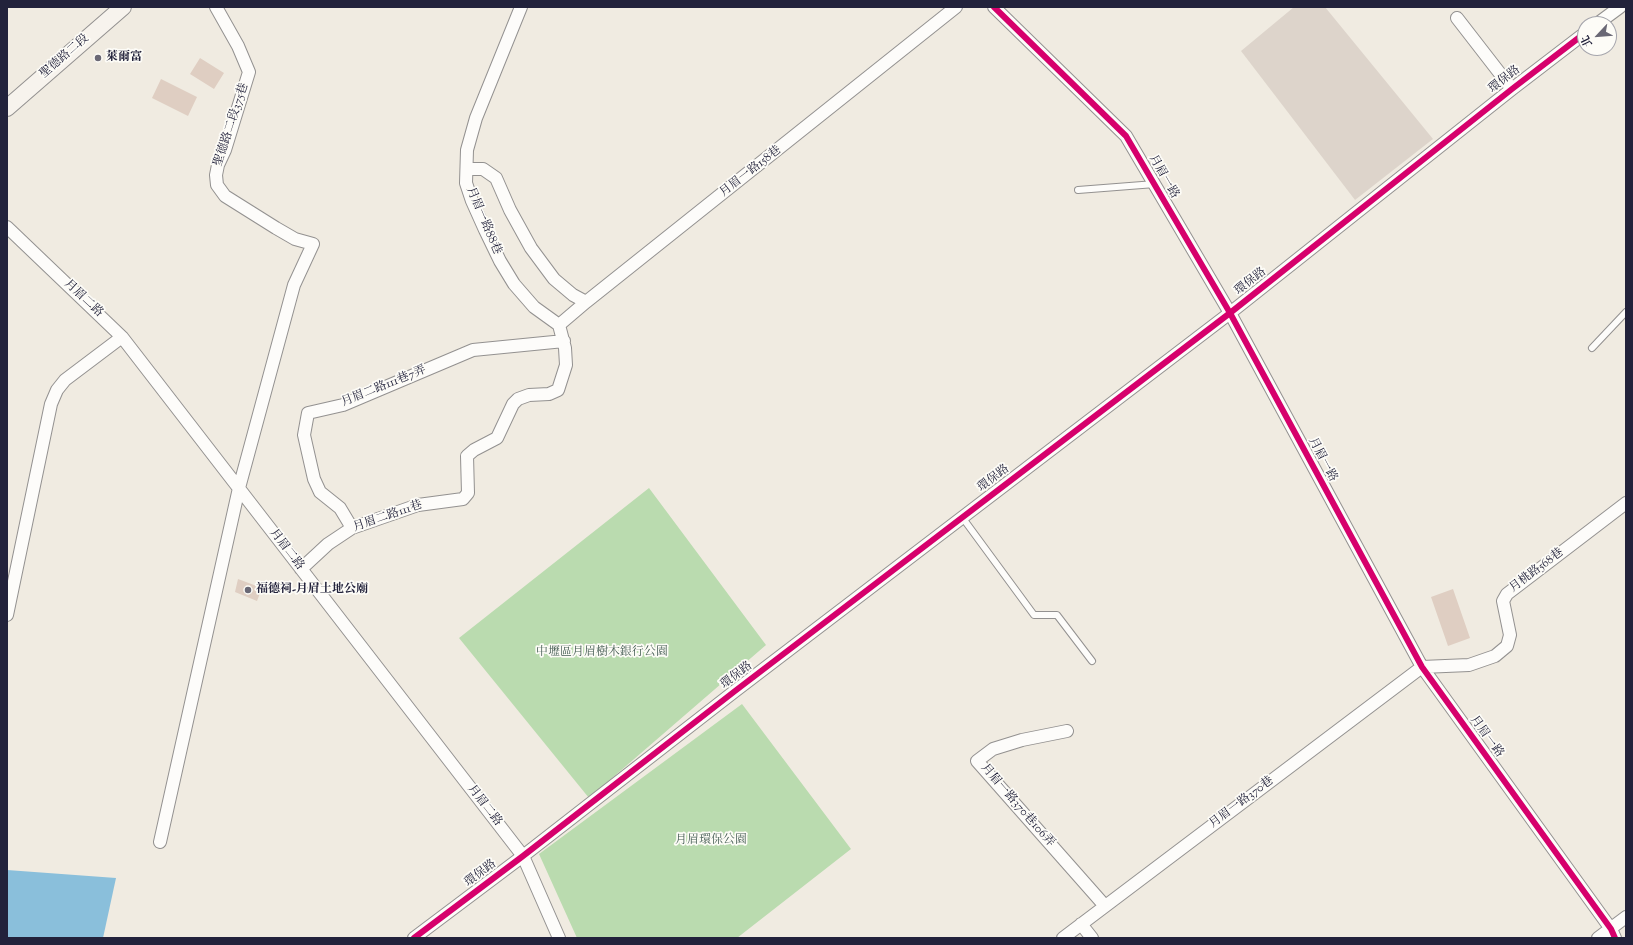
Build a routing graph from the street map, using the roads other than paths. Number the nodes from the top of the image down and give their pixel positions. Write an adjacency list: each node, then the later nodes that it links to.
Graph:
1 (123, 7): 11 (street, 聖德路二段)
2 (216, 7): 23 (street, 聖德路二段375巷)
3 (521, 7): 12 (street, 月眉一路88巷)
4 (956, 7): 16 (street, 月眉一路158巷)
5 (994, 7): 13 (street, 月眉一路)
6 (1620, 7): 7 (street)
7 (1608, 16)
8 (1457, 18): 10 (street)
9 (1577, 39): 10 (street, 環保路)
10 (1512, 89): 17 (street, 環保路)
11 (7, 108)
12 (467, 169): 16 (street); 19 (street, 月眉一路88巷)
13 (1155, 184): 14 (lane); 17 (street, 月眉一路)
14 (1078, 190)
15 (7, 227): 20 (street, 月眉二路)
16 (586, 302): 19 (street, 月眉一路158巷)
17 (1230, 312): 25 (street, 環保路); 30 (street, 月眉一路)
18 (1626, 312): 22 (lane)
19 (559, 326): 21 (street)
20 (122, 336): 23 (street, 月眉二路); 28 (street)
21 (564, 342): 26 (street, 月眉二路111巷); 26 (street, 月眉二路111巷7弄)
22 (1592, 348)
23 (239, 488): 27 (street, 月眉二路); 32 (street)
24 (1626, 503): 30 (street, 月桃路568巷)
25 (962, 517): 29 (lane); 33 (street, 環保路)
26 (352, 528): 27 (street, 月眉二路111巷)
27 (301, 569): 33 (street, 月眉二路)
28 (7, 615)
29 (1092, 662)
30 (1422, 667): 34 (street, 月眉一路370巷); 37 (street, 月眉一路)
31 (1067, 731): 34 (street, 月眉一路370巷106弄)
32 (160, 842)
33 (523, 856): 38 (street, 環保路); 39 (street, 月眉二路)
34 (1105, 906): 36 (street, 月眉一路370巷)
35 (1626, 917): 37 (street)
36 (1081, 924): 40 (street, 月眉一路370巷); 41 (street)
37 (1613, 934): 42 (street)
38 (414, 938)
39 (559, 938)
40 (1063, 938)
41 (1092, 938)
42 (1598, 938)

